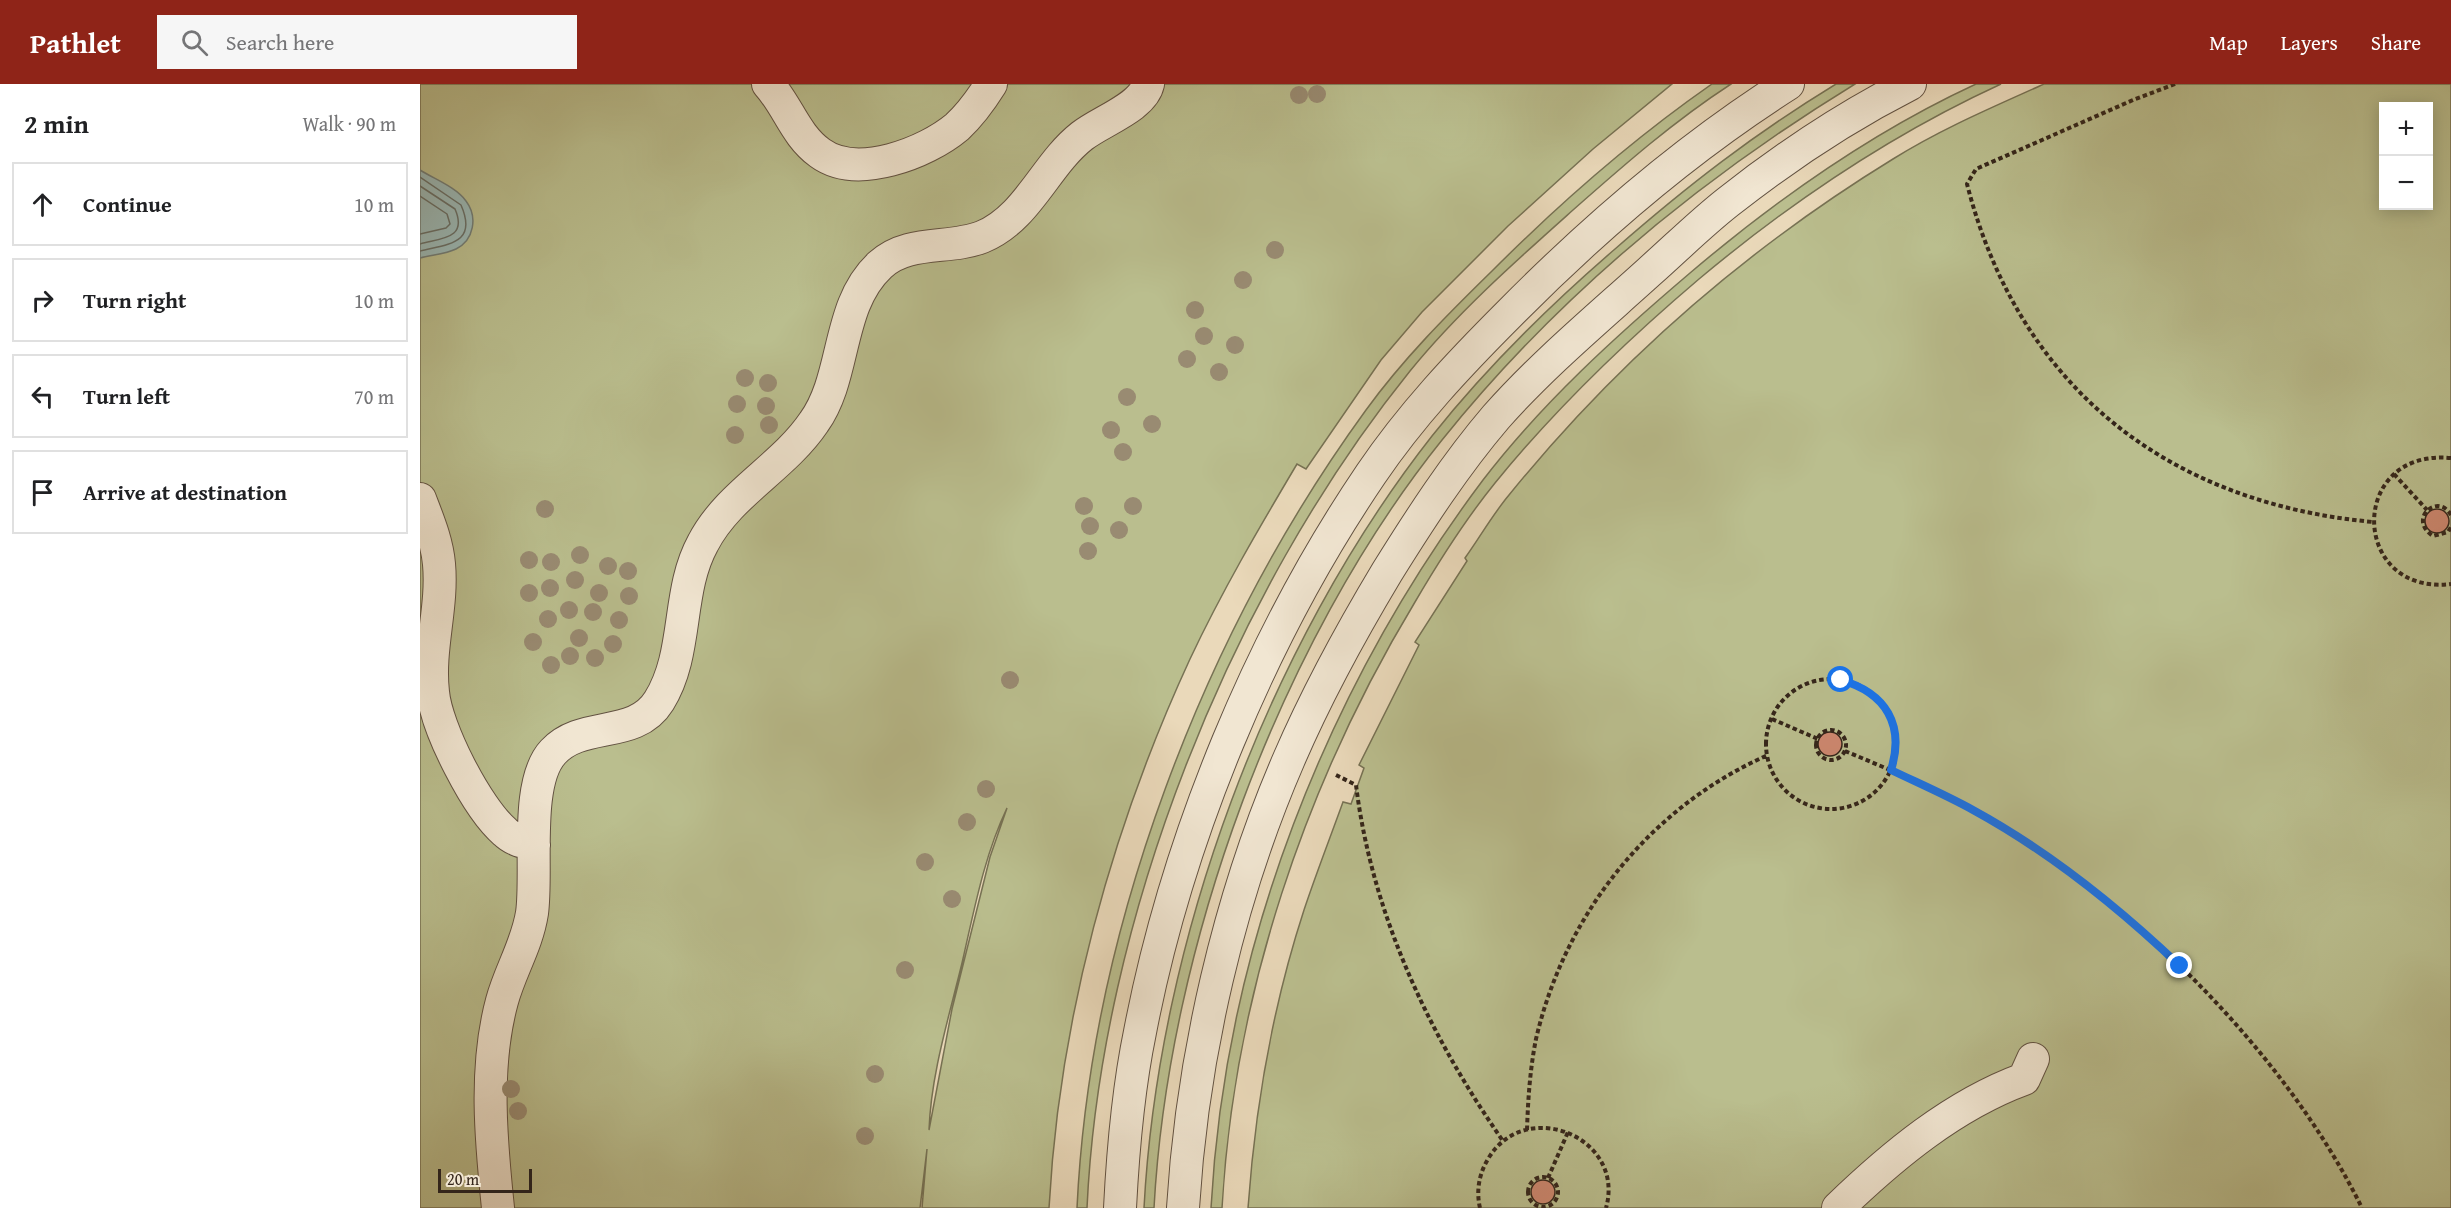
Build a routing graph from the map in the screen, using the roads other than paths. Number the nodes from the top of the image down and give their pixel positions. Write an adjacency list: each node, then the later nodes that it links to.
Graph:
1 (768, 84): 2 (street)
2 (991, 84)
3 (1148, 84): 7 (street)
4 (1788, 84): 10 (street)
5 (1910, 84): 11 (street)
6 (420, 499): 7 (street)
7 (534, 845): 9 (street)
8 (2033, 1059): 12 (street)
9 (498, 1208)
10 (1120, 1208)
11 (1183, 1208)
12 (1838, 1208)

